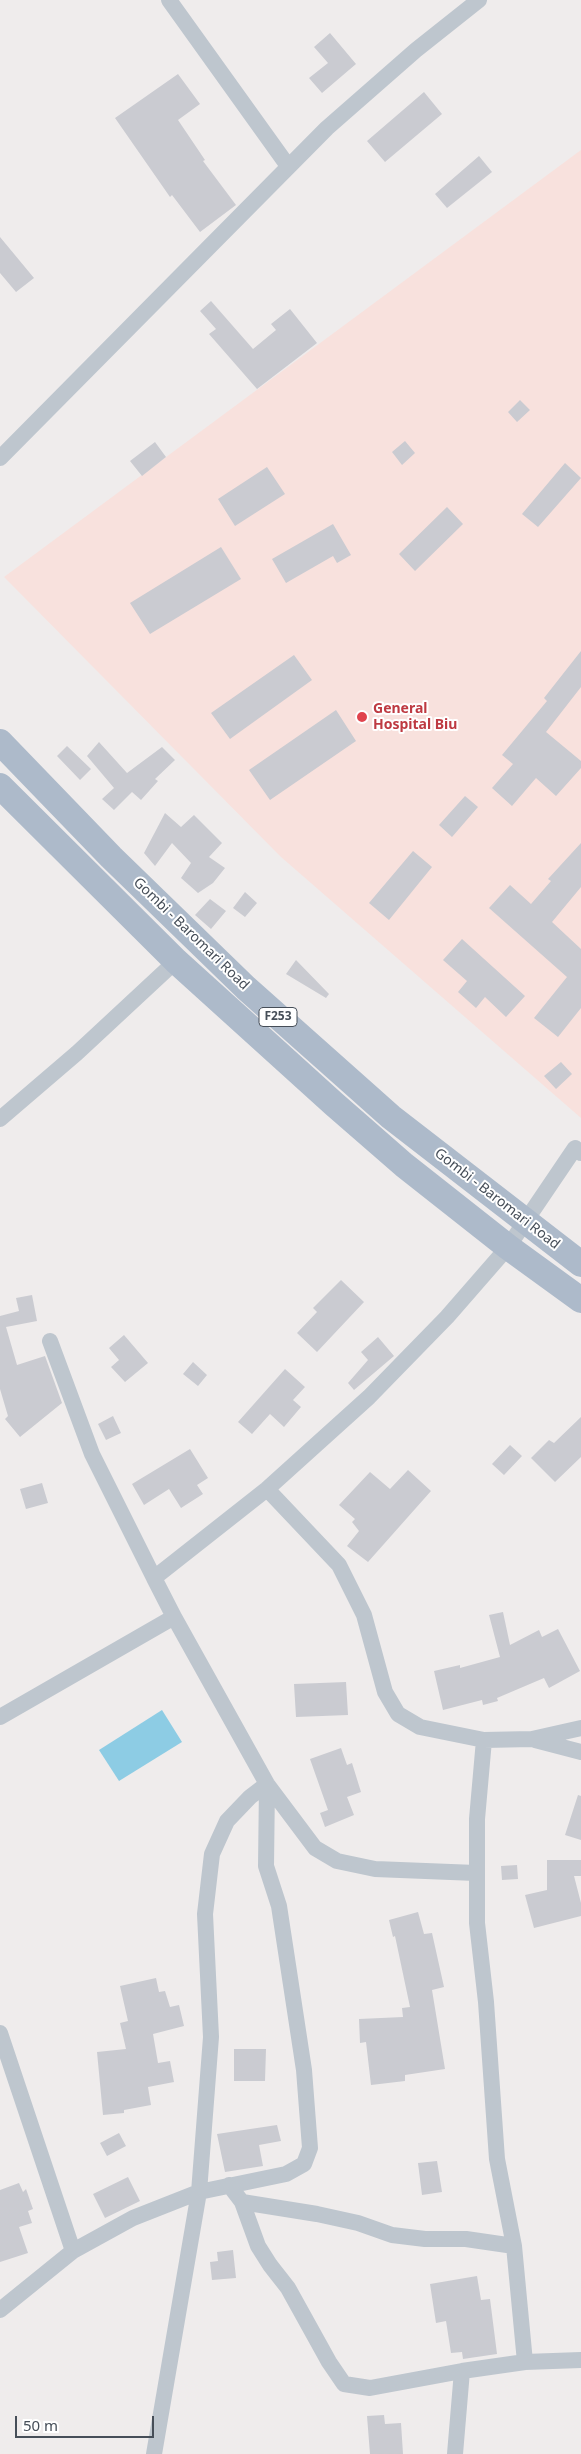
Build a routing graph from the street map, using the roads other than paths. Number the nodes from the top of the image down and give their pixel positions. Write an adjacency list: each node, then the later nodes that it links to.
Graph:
1 (169, 0): 3 (street)
2 (479, 0): 3 (street)
3 (288, 166): 4 (street)
4 (0, 458)
5 (0, 742): 10 (main road, Gombi - Baromari Road / F253)
6 (0, 786): 7 (main road, Gombi - Baromari Road / F253)
7 (176, 961): 8 (street); 11 (main road, Gombi - Baromari Road / F253)
8 (0, 1119)
9 (581, 1153): 10 (street)
10 (525, 1222): 11 (street); 12 (main road, Gombi - Baromari Road / F253)
11 (508, 1247): 13 (main road, Gombi - Baromari Road / F253); 15 (street)
12 (581, 1264)
13 (581, 1300)
14 (50, 1340): 16 (street)
15 (267, 1490): 16 (street); 21 (street)
16 (154, 1578): 17 (street)
17 (174, 1618): 18 (street); 23 (street)
18 (0, 1717)
19 (581, 1728): 20 (street)
20 (532, 1739): 21 (street); 22 (street)
21 (484, 1740): 24 (street)
22 (581, 1752)
23 (267, 1784): 24 (street); 26 (street); 27 (street)
24 (476, 1873): 29 (street)
25 (0, 2033): 30 (street)
26 (229, 2185): 27 (street); 28 (street)
27 (199, 2192): 30 (street); 35 (street)
28 (242, 2202): 29 (street); 34 (street)
29 (514, 2246): 33 (street)
30 (73, 2251): 31 (street)
31 (0, 2310)
32 (581, 2360): 33 (street)
33 (525, 2362): 34 (street)
34 (462, 2371): 36 (street)
35 (154, 2454)
36 (455, 2454)

